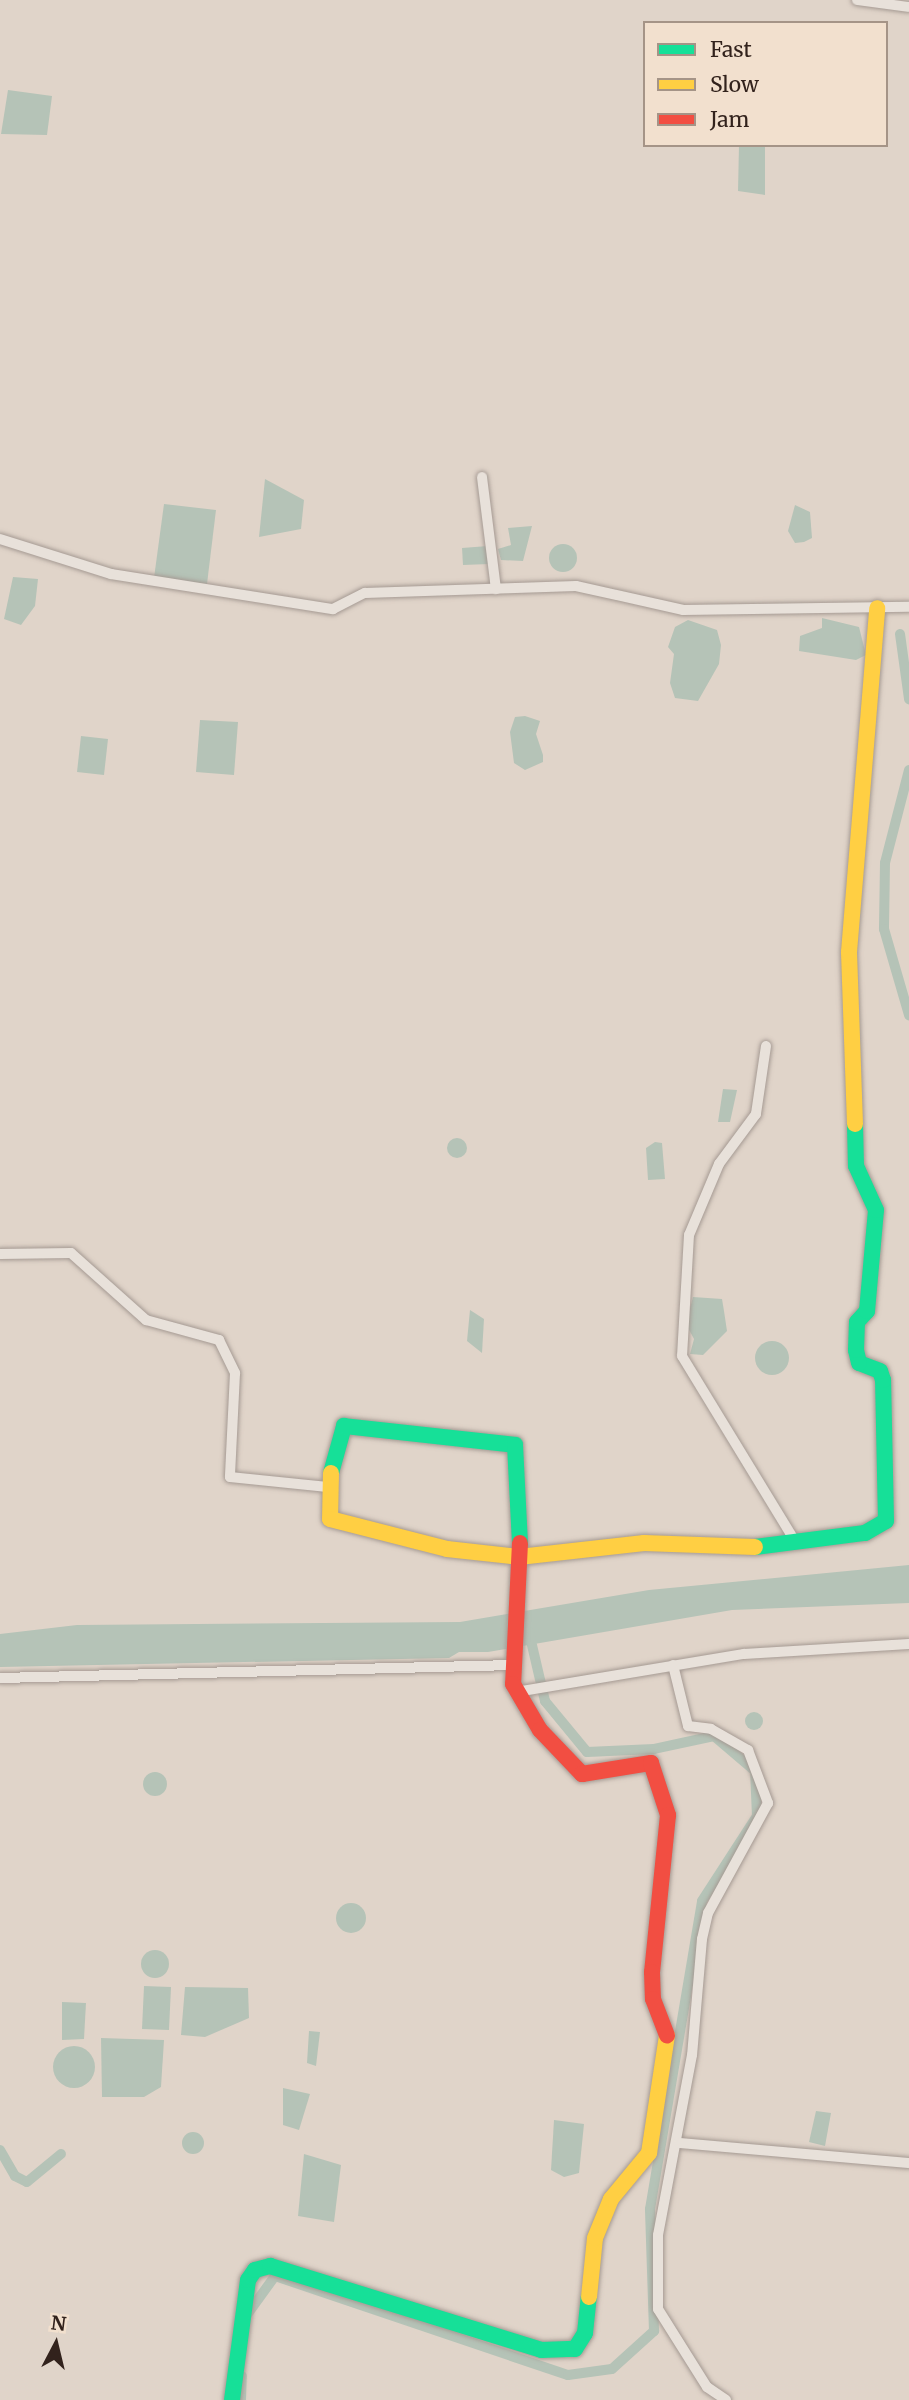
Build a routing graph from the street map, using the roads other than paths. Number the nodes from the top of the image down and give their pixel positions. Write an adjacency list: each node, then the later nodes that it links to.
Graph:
1 (858, 0): 2 (street)
2 (909, 7)
3 (482, 477): 5 (street)
4 (0, 539): 5 (street)
5 (496, 589): 7 (street)
6 (909, 607): 7 (street)
7 (877, 608): 11 (street)
8 (765, 1045): 11 (street)
9 (0, 1254): 10 (street)
10 (327, 1487): 12 (street); 12 (street)
11 (795, 1541): 12 (street)
12 (519, 1557): 14 (street)
13 (909, 1644): 15 (street)
14 (512, 1659): 16 (street); 17 (street)
15 (673, 1665): 17 (street); 18 (street)
16 (0, 1678)
17 (527, 1691): 20 (street)
18 (679, 2143): 19 (street); 21 (street)
19 (909, 2163)
20 (232, 2400)
21 (726, 2400)

